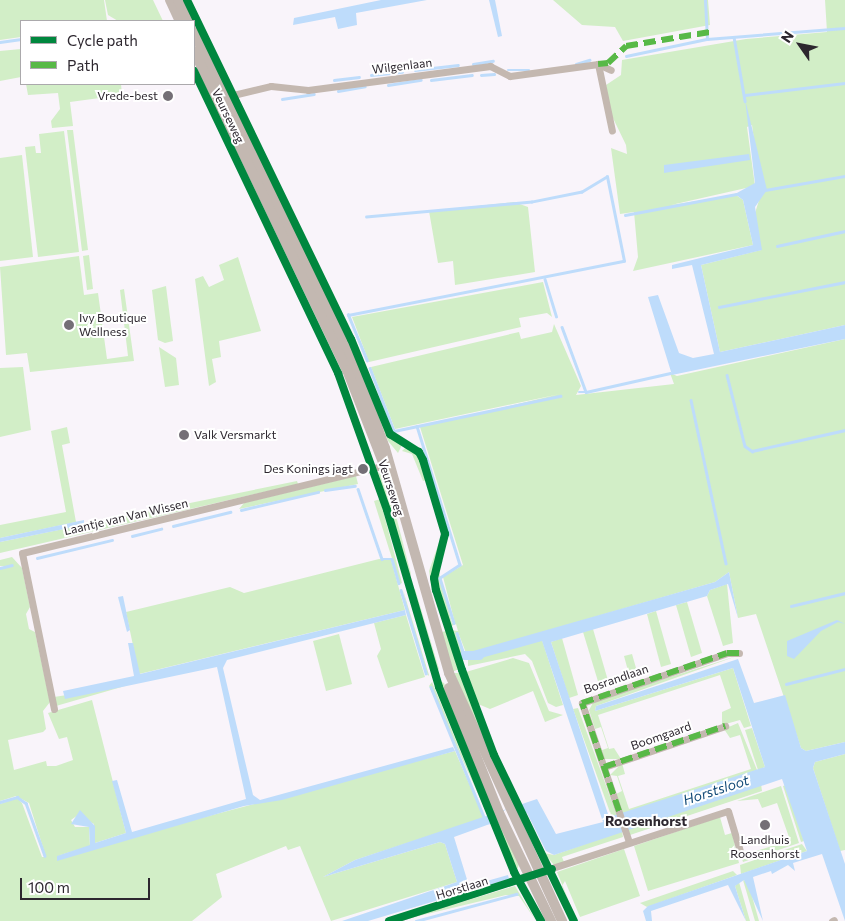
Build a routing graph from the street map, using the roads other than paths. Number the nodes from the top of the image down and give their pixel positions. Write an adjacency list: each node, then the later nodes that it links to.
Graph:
1 (170, 0): 3 (main road)
2 (178, 0): 4 (main road)
3 (180, 20)
4 (188, 20)
5 (195, 35): 9 (main road, Veurseweg)
6 (195, 52): 9 (main road, Veurseweg)
7 (598, 64): 8 (street); 9 (street, Wilgenlaan); 10 (street)
8 (611, 70)
9 (216, 98): 11 (main road, Veurseweg)
10 (612, 131)
11 (387, 465): 13 (street, Laantje van Van Wissen); 18 (main road, Veurseweg); 19 (main road, Veurseweg)
12 (740, 653): 15 (street, Bosrandlaan)
13 (54, 708)
14 (725, 726): 15 (street, Boomgaard)
15 (604, 767): 16 (street, Bosrandlaan)
16 (629, 842): 17 (street, Horstlaan); 18 (street, Horstlaan)
17 (740, 851)
18 (540, 873): 19 (street, Horstlaan); 22 (main road, Veurseweg)
19 (530, 876): 20 (street, Horstlaan); 21 (main road, Veurseweg)
20 (389, 921)
21 (551, 921)
22 (562, 921)

